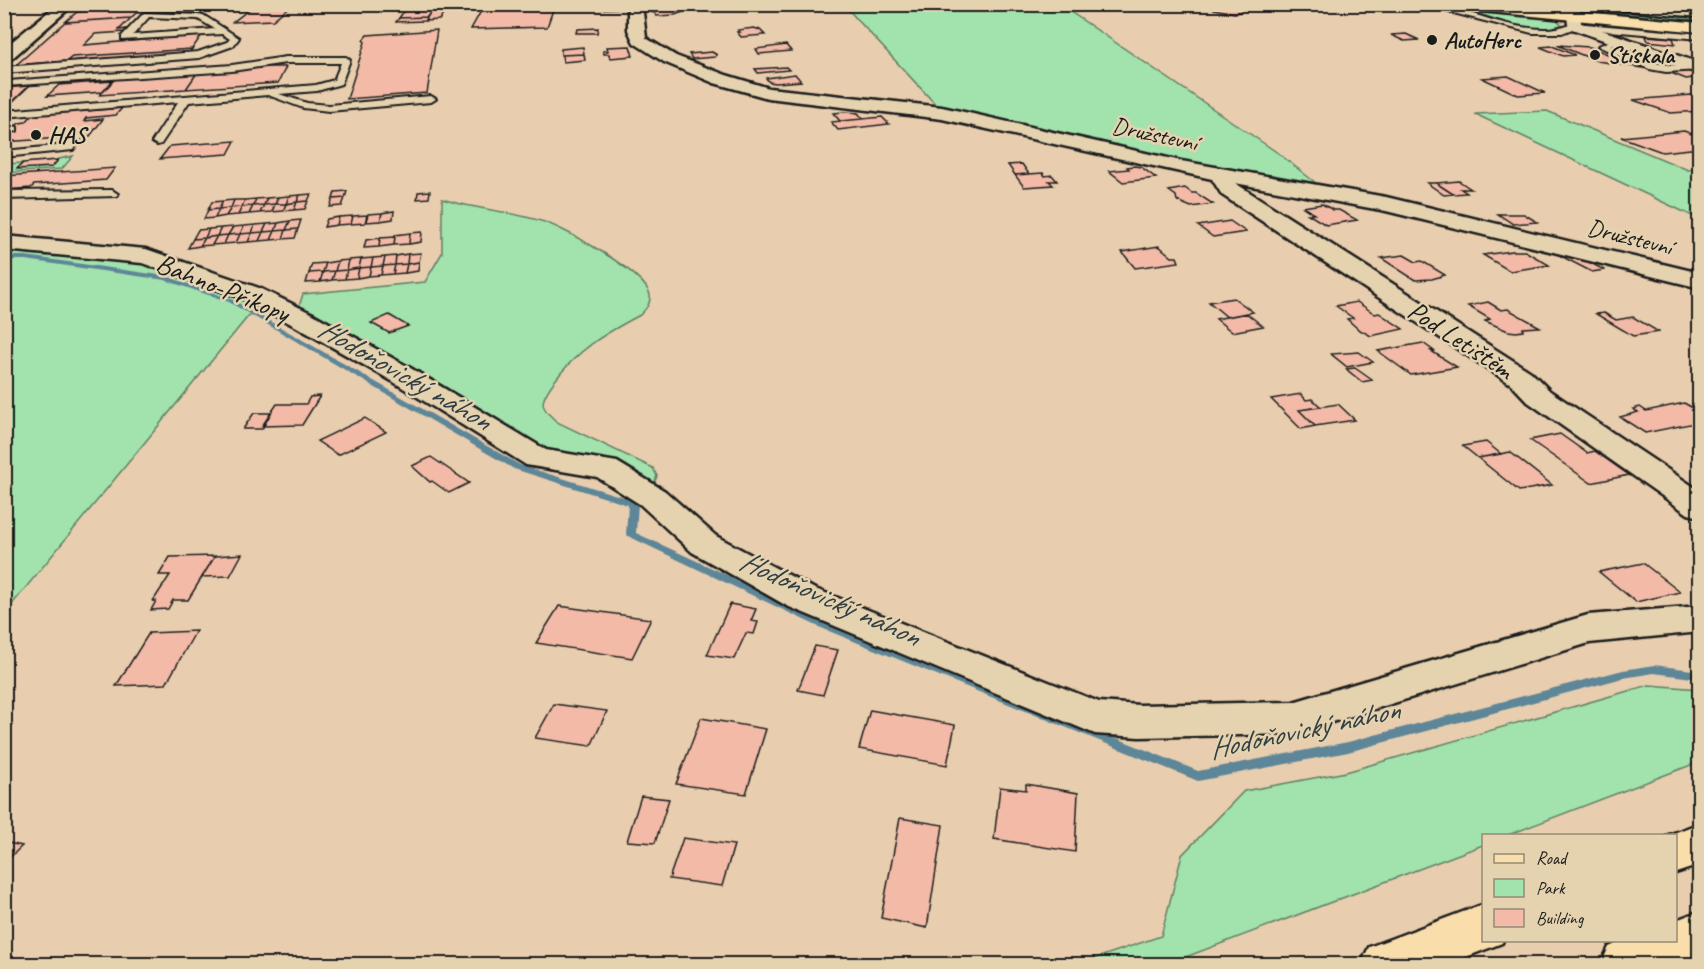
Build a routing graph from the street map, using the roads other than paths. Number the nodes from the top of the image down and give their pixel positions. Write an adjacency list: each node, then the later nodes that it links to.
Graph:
1 (67, 4): 14 (street)
2 (635, 4): 29 (street, Družstevní)
3 (1421, 4): 8 (lane)
4 (1448, 4): 8 (main road)
5 (1484, 4): 8 (main road)
6 (1602, 4): 7 (street)
7 (1700, 13)
8 (1574, 18): 9 (main road); 11 (lane); 12 (street)
9 (1700, 26)
10 (224, 31): 10 (lane); 17 (lane)
11 (1700, 37)
12 (1620, 40): 13 (street); 16 (lane)
13 (1638, 46): 15 (street); 16 (lane)
14 (4, 57)
15 (1699, 68): 16 (lane)
16 (1676, 69)
17 (4, 70)
18 (8, 84): 19 (lane)
19 (268, 93): 20 (lane); 21 (lane)
20 (431, 99)
21 (182, 104): 22 (lane); 23 (lane); 27 (lane)
22 (119, 112)
23 (4, 114)
24 (28, 119): 25 (lane)
25 (4, 121)
26 (79, 136): 28 (lane)
27 (157, 142)
28 (4, 154)
29 (1224, 174): 33 (street, Družstevní); 34 (street, Pod Letištěm)
30 (112, 194): 31 (lane)
31 (4, 195)
32 (4, 243): 35 (street, Bahno-Příkopy)
33 (1700, 281)
34 (1700, 507)
35 (1700, 619)
36 (1700, 843): 37 (main road)
37 (1677, 853)
38 (1482, 928): 40 (main road)
39 (1700, 934): 41 (main road)
40 (1387, 964)
41 (1627, 964)

